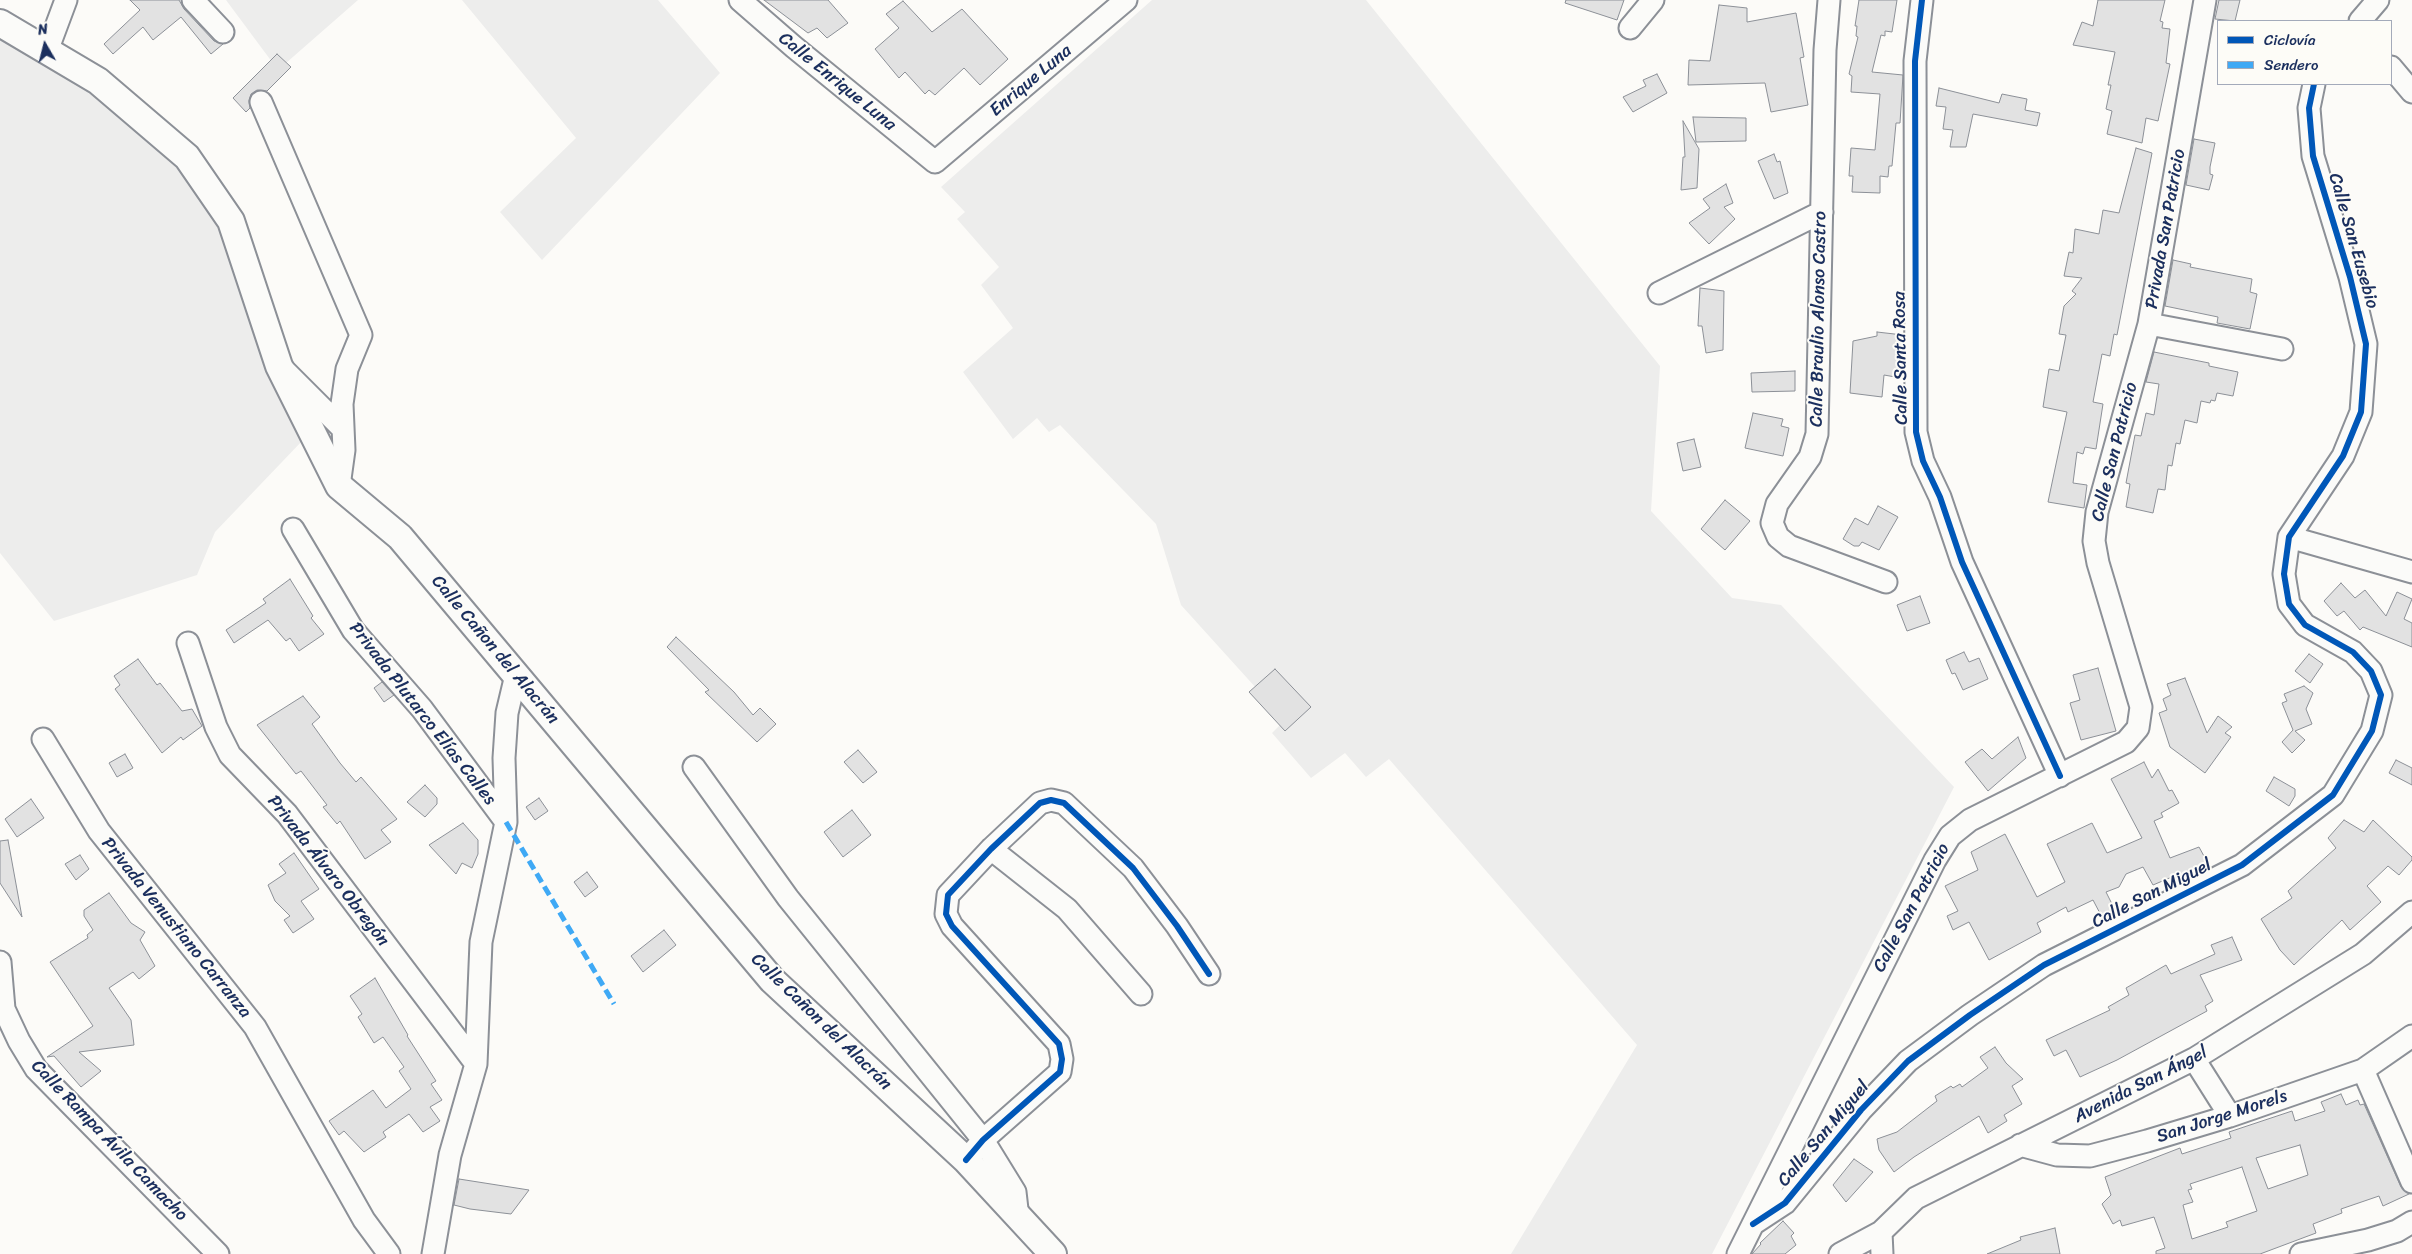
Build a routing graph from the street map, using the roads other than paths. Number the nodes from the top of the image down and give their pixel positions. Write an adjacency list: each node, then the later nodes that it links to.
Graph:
1 (66, 0): 14 (street)
2 (194, 0): 13 (street)
3 (740, 0): 19 (street, Calle Enrique Luna)
4 (1126, 0): 19 (street, Enrique Luna)
5 (1653, 0): 12 (street)
6 (1829, 0): 20 (street, Calle Braulio Alonso Castro)
7 (1922, 0): 35 (street, Calle Santa Rosa)
8 (2205, 0): 22 (street, Privada San Patricio)
9 (2378, 0): 10 (street)
10 (2363, 20)
11 (0, 23): 14 (main road, Calle Cañon del Alacrán)
12 (1630, 28)
13 (223, 32)
14 (47, 51): 24 (main road, Calle Cañon del Alacrán)
15 (2392, 68): 17 (street)
16 (2314, 85): 28 (street, Calle San Eusebio)
17 (2412, 92)
18 (261, 102): 25 (street)
19 (946, 161)
20 (1822, 212): 21 (street); 30 (street, Calle Braulio Alonso Castro)
21 (1659, 293)
22 (2149, 324): 23 (street, Privada San Patricio); 35 (street, Calle San Patricio)
23 (2282, 349)
24 (279, 366): 25 (street); 26 (main road, Calle Cañon del Alacrán)
25 (343, 428): 26 (street)
26 (339, 486): 32 (main road, Calle Cañon del Alacrán)
27 (293, 530): 36 (street, Privada Plutarco Elías Calles)
28 (2290, 537): 29 (street); 53 (street, Calle San Miguel)
29 (2412, 572)
30 (1886, 582)
31 (188, 643): 44 (street, Privada Álvaro Obregón)
32 (516, 675): 36 (street); 49 (main road, Calle Cañon del Alacrán)
33 (43, 739): 56 (street, Privada Venustiano Carranza)
34 (694, 767): 47 (street)
35 (2060, 776): 53 (street, Calle San Patricio)
36 (506, 822): 44 (street)
37 (991, 849): 40 (street); 41 (street); 47 (street)
38 (2412, 912): 43 (street, Avenida San Ángel)
39 (0, 962): 55 (street, Calle Rampa Ávila Camacho)
40 (1209, 974)
41 (1141, 994)
42 (2412, 1036): 45 (street, San Jorge Morels)
43 (2194, 1059): 46 (street); 48 (street, Avenida San Ángel)
44 (476, 1064): 57 (street)
45 (2363, 1070): 46 (street, San Jorge Morels); 50 (street)
46 (2230, 1116): 48 (street, San Jorge Morels)
47 (983, 1140): 49 (street); 51 (street)
48 (2020, 1145): 54 (street, Avenida San Ángel)
49 (966, 1160): 51 (main road, Calle Cañon del Alacrán)
50 (2412, 1182)
51 (1018, 1218): 58 (main road, Calle Cañon del Alacrán)
52 (2412, 1222): 62 (street)
53 (1753, 1224): 59 (street, Calle San Patricio)
54 (1881, 1232): 60 (street, Avenida San Ángel); 61 (street)
55 (218, 1254)
56 (389, 1254)
57 (433, 1254)
58 (1053, 1254)
59 (1738, 1254)
60 (1840, 1254)
61 (1882, 1254)
62 (2301, 1254)

